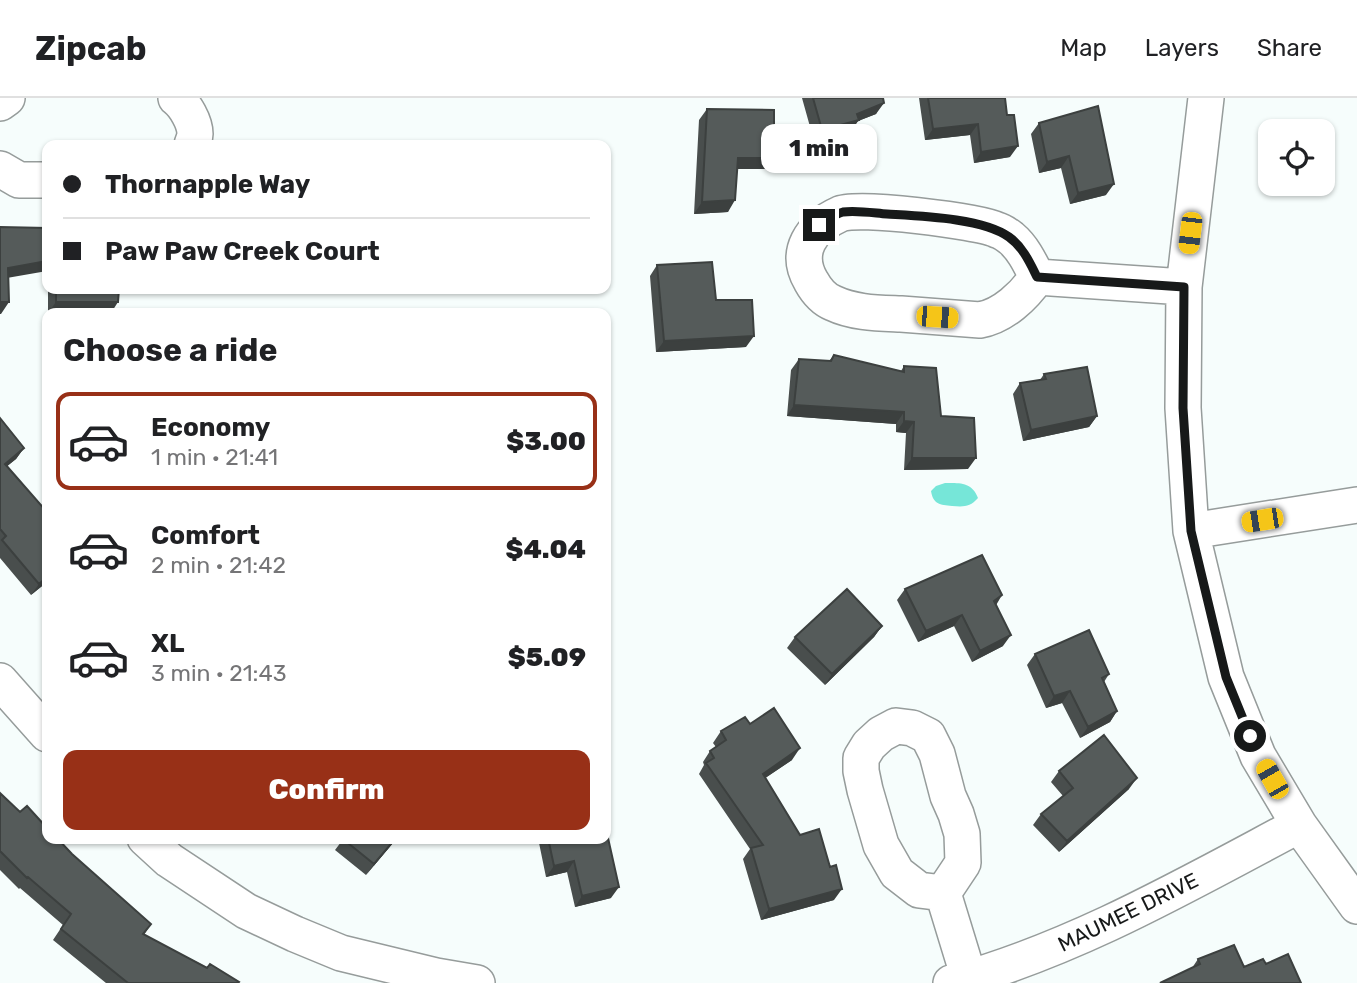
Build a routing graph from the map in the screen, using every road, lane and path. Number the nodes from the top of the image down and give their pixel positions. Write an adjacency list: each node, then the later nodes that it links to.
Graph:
1 (7, 98): 4 (street)
2 (176, 98): 5 (street)
3 (1206, 98): 9 (street)
4 (0, 103)
5 (193, 140)
6 (0, 169): 7 (street)
7 (42, 180)
8 (1037, 277): 8 (street); 9 (street)
9 (1184, 287): 11 (street)
10 (1357, 505): 11 (street)
11 (1191, 531): 14 (street)
12 (0, 681): 13 (street)
13 (42, 728)
14 (1299, 825): 17 (street); 18 (street, MAUMEE DRIVE)
15 (167, 845): 20 (street)
16 (943, 893): 19 (street)
17 (1357, 905)
18 (1012, 974): 19 (street, MAUMEE DRIVE)
19 (960, 981)
20 (477, 983)

